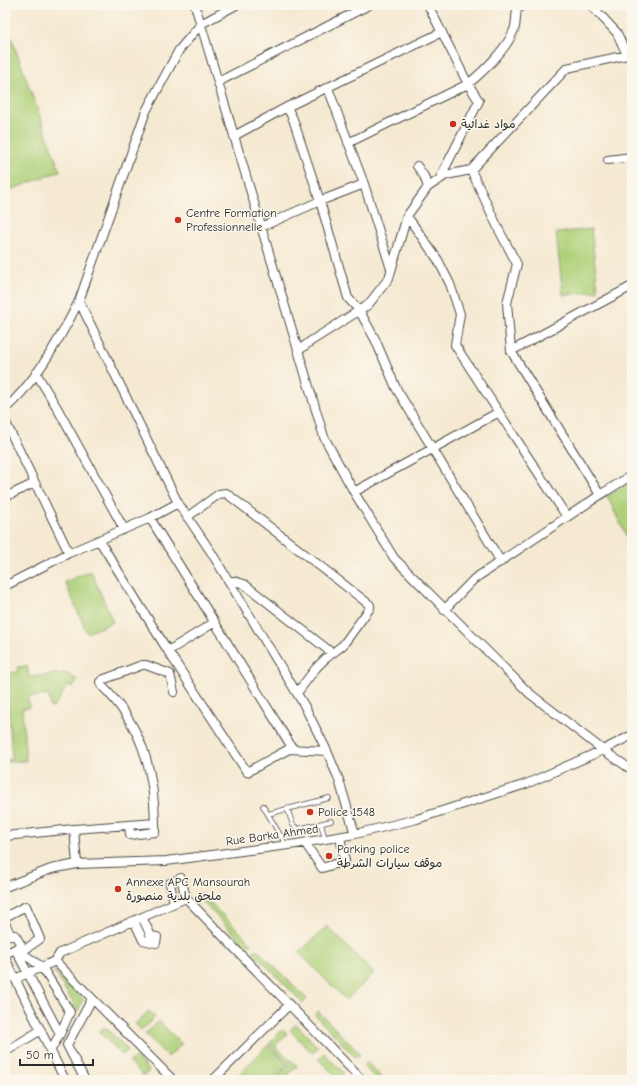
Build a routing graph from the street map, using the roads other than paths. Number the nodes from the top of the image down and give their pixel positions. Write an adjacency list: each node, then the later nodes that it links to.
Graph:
1 (195, 5): 7 (street)
2 (236, 5): 7 (street)
3 (369, 5): 10 (street)
4 (428, 5): 8 (street)
5 (525, 5): 11 (street)
6 (592, 5): 9 (street)
7 (201, 24): 10 (street); 28 (street)
8 (442, 32): 11 (street); 12 (street)
9 (630, 55): 19 (street)
10 (218, 82): 14 (street)
11 (468, 84): 15 (street); 20 (street)
12 (328, 88): 13 (street); 15 (street)
13 (287, 107): 14 (street); 23 (street)
14 (234, 136): 25 (street)
15 (348, 143): 21 (street)
16 (632, 157): 17 (street)
17 (608, 160)
18 (416, 166): 22 (street)
19 (471, 170): 20 (street); 31 (street)
20 (439, 180): 22 (street)
21 (364, 184): 23 (street); 26 (street)
22 (428, 187): 24 (street)
23 (320, 201): 25 (street); 29 (street)
24 (407, 216): 26 (street); 34 (street)
25 (261, 227): 30 (street)
26 (391, 269): 29 (street)
27 (632, 286): 31 (street)
28 (79, 301): 32 (street); 42 (street)
29 (359, 310): 30 (street); 36 (street)
30 (298, 351): 39 (street)
31 (511, 351): 40 (street)
32 (36, 373): 33 (street); 46 (street)
33 (5, 409)
34 (499, 412): 36 (street); 44 (street)
35 (5, 421): 38 (street)
36 (433, 448): 39 (street); 49 (street)
37 (632, 475): 40 (street)
38 (35, 483): 41 (street); 48 (street)
39 (354, 492): 52 (street)
40 (600, 495): 44 (street)
41 (5, 497)
42 (178, 503): 43 (street); 45 (street)
43 (187, 517): 50 (street); 55 (street)
44 (568, 517): 49 (street)
45 (150, 518): 46 (street); 53 (street)
46 (124, 529): 47 (street)
47 (99, 540): 48 (street); 54 (street)
48 (69, 553): 51 (street)
49 (501, 562): 52 (street)
50 (229, 582): 55 (street); 57 (street)
51 (5, 586)
52 (444, 610): 60 (street)
53 (215, 622): 54 (street); 59 (street)
54 (168, 651): 59 (street)
55 (332, 653): 57 (street)
56 (174, 692): 69 (street)
57 (297, 693): 61 (street)
58 (632, 735): 60 (street, Rue Barka Ahmed)
59 (293, 749): 61 (street)
60 (603, 750): 62 (street); 70 (street, Rue Barka Ahmed)
61 (327, 751): 70 (street)
62 (632, 770)
63 (329, 798): 65 (lane)
64 (263, 806): 66 (lane)
65 (287, 808): 66 (lane); 68 (lane)
66 (268, 814): 75 (lane)
67 (330, 821): 68 (lane)
68 (321, 824): 73 (lane)
69 (74, 829): 71 (street); 76 (street)
70 (355, 834): 72 (street, Rue Barka Ahmed)
71 (5, 836)
72 (340, 837): 73 (street, Rue Barka Ahmed); 74 (street)
73 (325, 840): 74 (street, Rue Barka Ahmed)
74 (305, 843): 75 (street, Rue Barka Ahmed)
75 (286, 846): 76 (street, Rue Barka Ahmed)
76 (77, 864): 77 (street, Rue Barka Ahmed)
77 (5, 887)
78 (186, 898): 79 (street); 79 (street); 93 (street)
79 (174, 902): 81 (street)
80 (5, 917): 86 (street)
81 (142, 917): 82 (street); 82 (street)
82 (134, 921): 88 (street)
83 (5, 922): 84 (street)
84 (15, 949): 85 (street); 86 (street); 90 (street)
85 (5, 954)
86 (25, 955): 89 (street)
87 (5, 958): 91 (street)
88 (54, 961): 89 (street); 92 (street)
89 (42, 966): 90 (street); 95 (street)
90 (28, 973): 91 (street); 95 (street)
91 (15, 979): 94 (street)
92 (92, 999): 99 (street); 100 (street)
93 (289, 1005): 101 (street); 102 (street)
94 (41, 1030): 96 (street); 97 (street)
95 (60, 1034): 96 (street)
96 (50, 1051): 98 (street)
97 (5, 1052)
98 (65, 1080)
99 (85, 1080)
100 (173, 1080)
101 (213, 1080)
102 (362, 1080)

